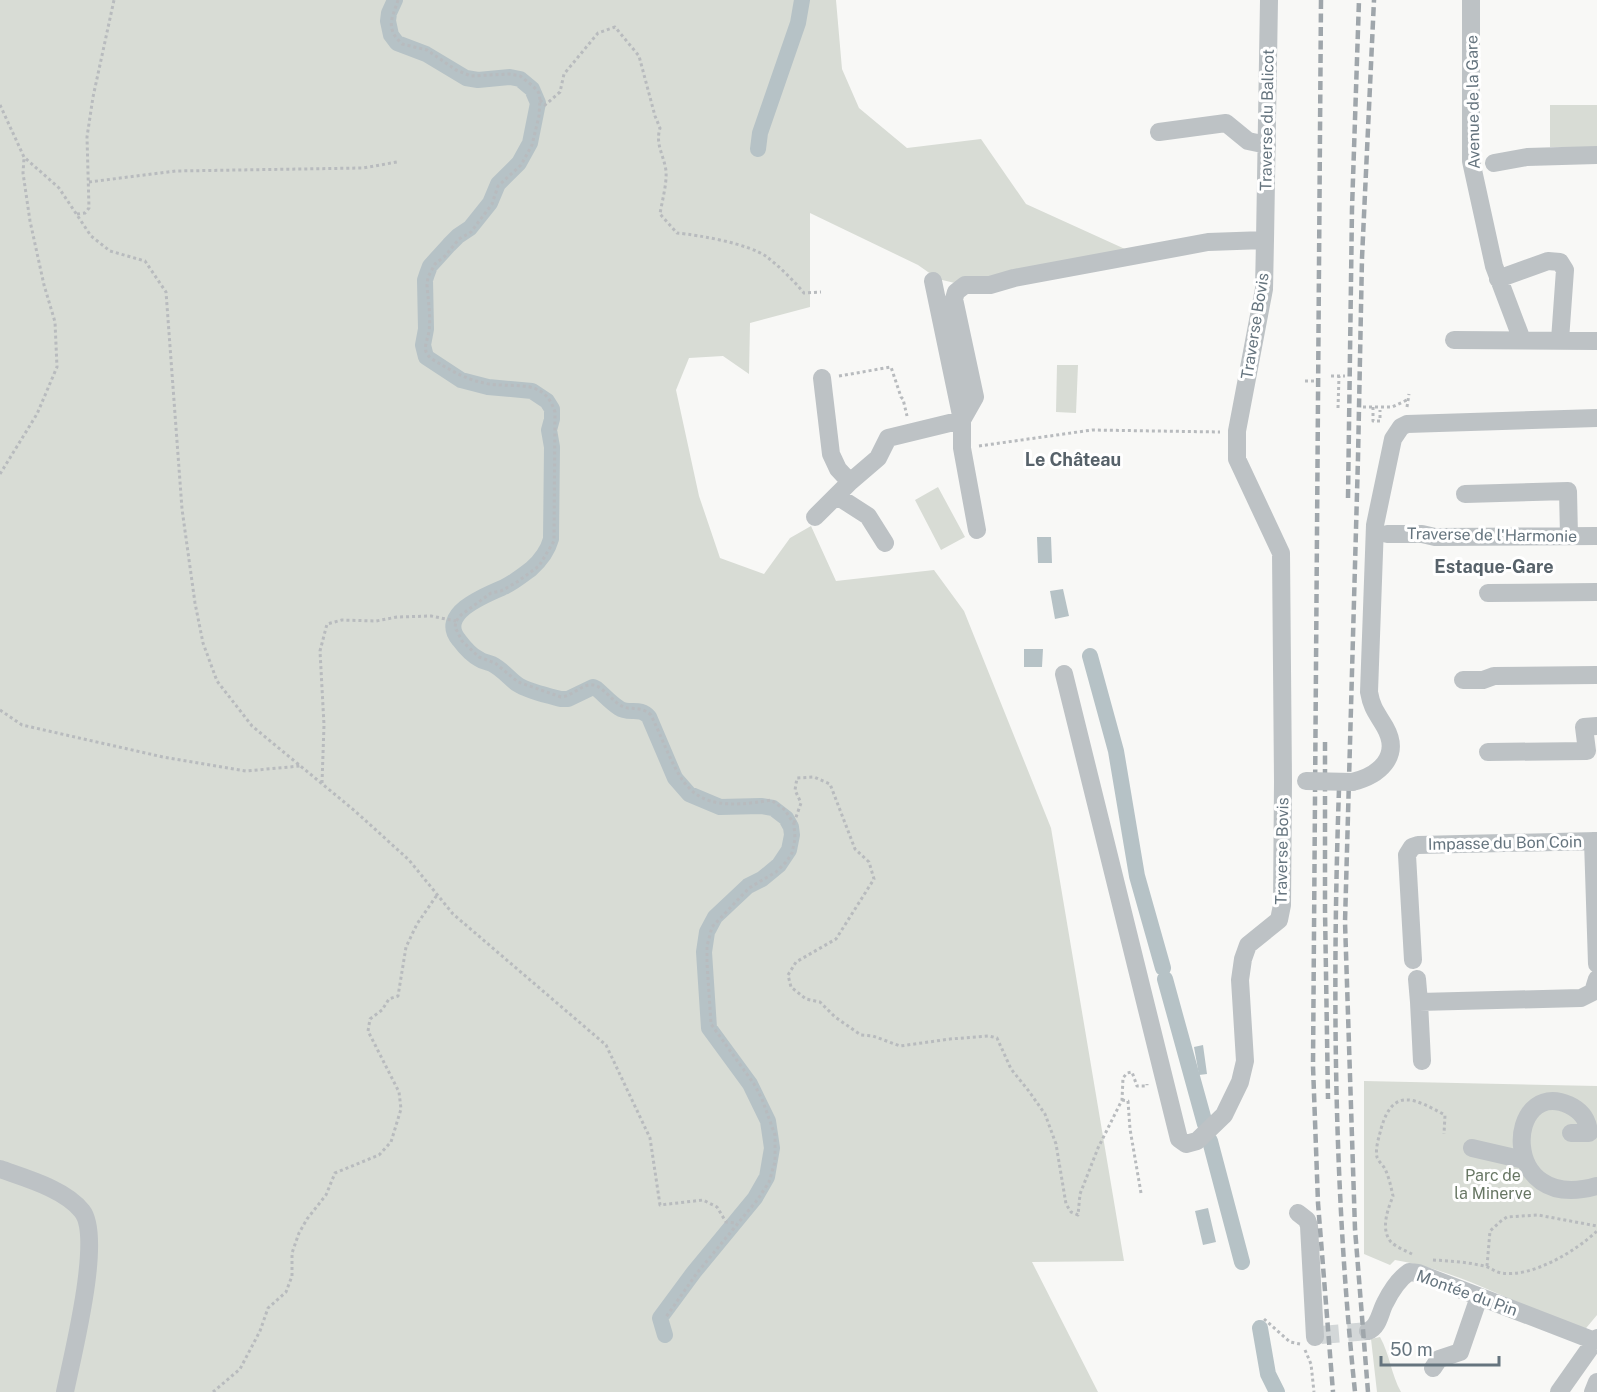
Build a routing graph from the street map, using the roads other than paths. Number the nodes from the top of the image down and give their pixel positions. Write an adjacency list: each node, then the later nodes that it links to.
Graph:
1 (1269, 0): 4 (street, Traverse du Balicot)
2 (1471, 0): 8 (street, Avenue de la Gare)
3 (1159, 132): 4 (street)
4 (1267, 145): 7 (street, Traverse du Balicot)
5 (1597, 155): 6 (street)
6 (1494, 163)
7 (1265, 240): 16 (street); 33 (street, Traverse Bovis)
8 (1498, 279): 11 (street, Avenue de la Gare); 12 (street)
9 (933, 281): 16 (street)
10 (1454, 340): 11 (street)
11 (1522, 340): 12 (street)
12 (1560, 340): 13 (street)
13 (1597, 341)
14 (822, 378): 17 (street)
15 (1597, 418): 33 (street, Traverse Bovis, bridge)
16 (962, 420): 17 (street); 21 (street)
17 (850, 482): 19 (street)
18 (1465, 494): 23 (street)
19 (837, 496): 20 (street); 25 (street)
20 (815, 517)
21 (977, 530)
22 (1387, 534): 23 (street, Traverse de l'Harmonie)
23 (1569, 536): 24 (street, Traverse de l'Harmonie)
24 (1597, 536)
25 (885, 543)
26 (1597, 592): 27 (street)
27 (1488, 593)
28 (1064, 674): 33 (street, Traverse Bovis)
29 (1597, 675): 30 (street)
30 (1463, 680)
31 (1597, 726): 32 (street)
32 (1488, 752)
33 (1283, 780)
34 (1595, 841): 35 (street, Impasse du Bon Coin); 36 (street)
35 (1413, 960)
36 (1597, 964)
37 (1417, 979): 39 (street)
38 (1597, 980): 39 (street)
39 (1419, 1002): 40 (street)
40 (1422, 1061)
41 (1571, 1133): 43 (street)
42 (1472, 1148): 43 (street)
43 (1524, 1160): 45 (street)
44 (0, 1169): 53 (street)
45 (1597, 1186)
46 (1298, 1213): 49 (street)
47 (1479, 1297): 48 (street, Montée du Pin); 50 (street, Montée du Pin); 51 (street)
48 (1368, 1331)
49 (1313, 1339)
50 (1596, 1340): 54 (street)
51 (1433, 1368)
52 (1597, 1382): 55 (street)
53 (65, 1392)
54 (1558, 1392)
55 (1593, 1392)

